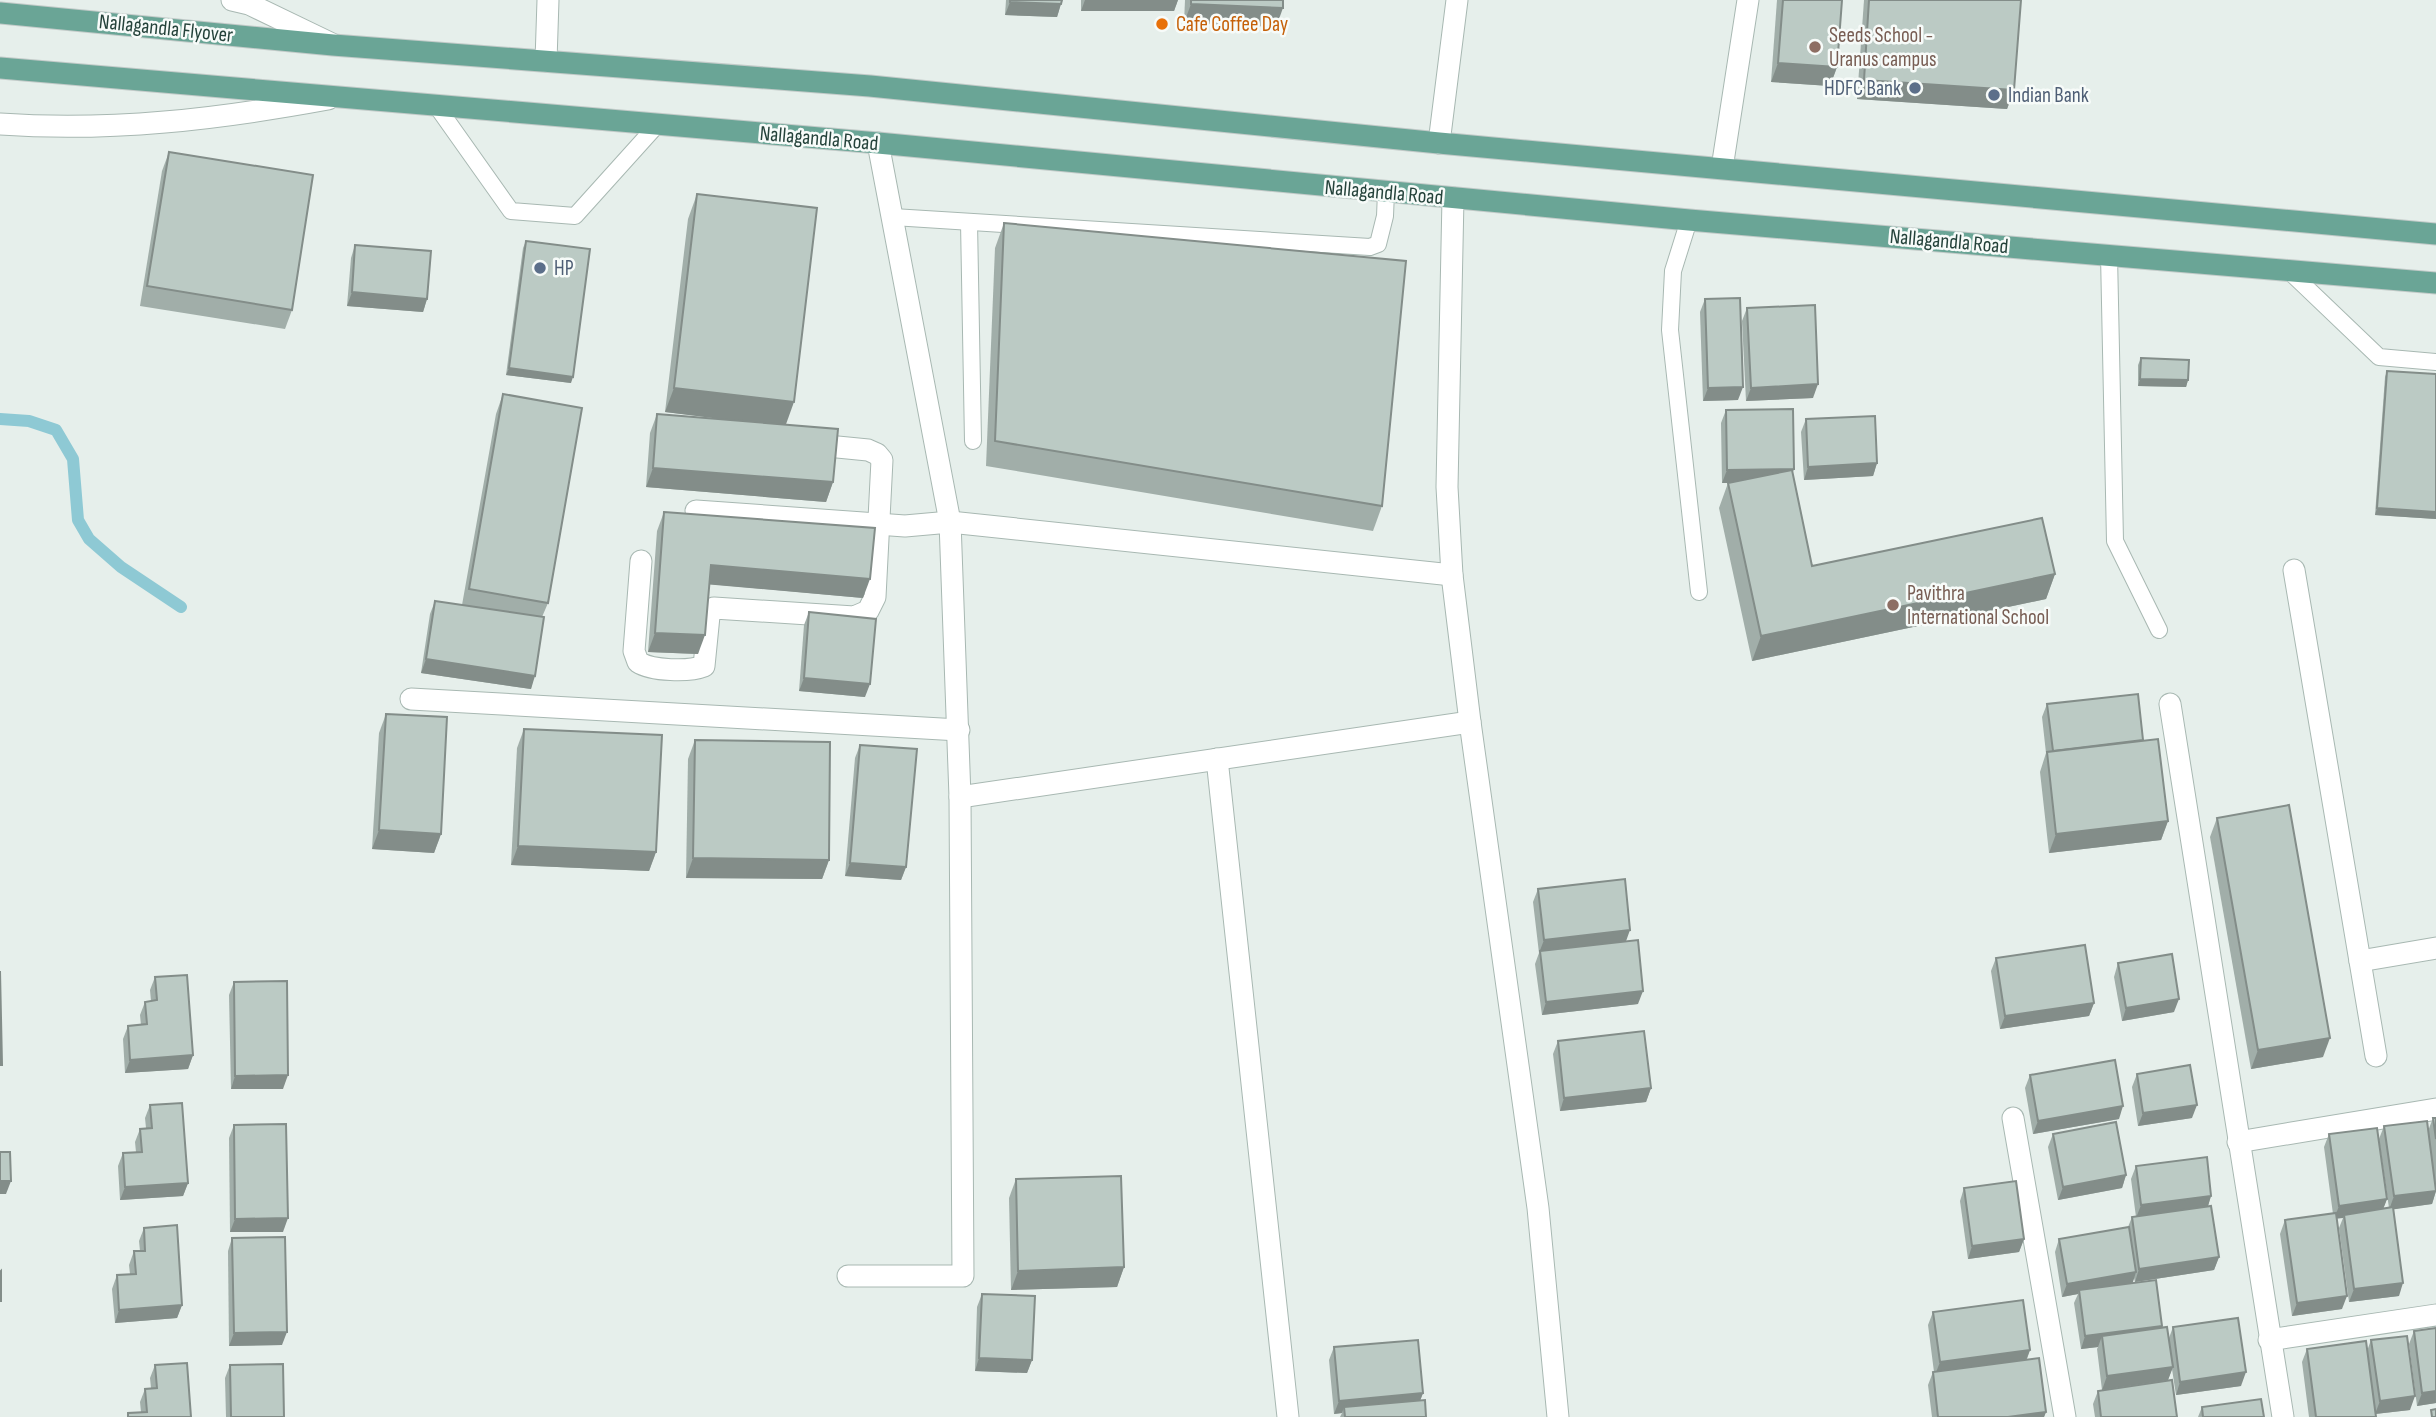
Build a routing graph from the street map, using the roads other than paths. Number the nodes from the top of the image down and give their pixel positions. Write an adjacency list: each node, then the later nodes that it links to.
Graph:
1 (548, 0): 7 (street)
2 (1457, 0): 14 (street)
3 (1748, 0): 15 (street)
4 (243, 1): 6 (street)
5 (0, 13): 6 (main road, Nallagandla Flyover)
6 (332, 45): 7 (main road)
7 (545, 61): 14 (main road)
8 (0, 68): 9 (main road)
9 (332, 99): 10 (main road, Nallagandla Road); 11 (street)
10 (438, 108): 12 (main road, Nallagandla Road); 12 (lane)
11 (3, 124)
12 (657, 125): 13 (main road, Nallagandla Road)
13 (878, 143): 16 (main road, Nallagandla Road); 18 (street)
14 (1439, 143): 15 (main road)
15 (1722, 168): 21 (main road)
16 (1386, 192): 17 (main road, Nallagandla Road); 20 (lane)
17 (1453, 198): 19 (main road, Nallagandla Road); 33 (street)
18 (893, 217): 20 (lane); 29 (street)
19 (1689, 220): 22 (main road, Nallagandla Road); 34 (lane)
20 (969, 222): 26 (lane)
21 (2436, 234)
22 (2109, 254): 23 (main road, Nallagandla Road); 35 (lane)
23 (2288, 270): 24 (main road, Nallagandla Road); 25 (lane)
24 (2436, 283)
25 (2436, 362)
26 (973, 441)
27 (791, 443): 30 (street)
28 (696, 511): 30 (street)
29 (950, 522): 30 (street); 33 (street); 39 (street)
30 (879, 524): 31 (street)
31 (641, 561)
32 (2294, 570): 43 (street)
33 (1452, 575): 38 (street)
34 (1699, 592)
35 (2159, 631)
36 (411, 699): 39 (street)
37 (2170, 704): 47 (street)
38 (1470, 722): 40 (street); 52 (street)
39 (958, 730): 41 (street)
40 (1217, 759): 41 (street); 51 (street)
41 (960, 797): 48 (street)
42 (2436, 948): 43 (street)
43 (2360, 961): 44 (street)
44 (2376, 1056)
45 (2436, 1109): 47 (street)
46 (2013, 1118): 53 (street)
47 (2238, 1142): 50 (street)
48 (848, 1276)
49 (2436, 1315): 50 (street)
50 (2269, 1340): 54 (street)
51 (1288, 1417)
52 (1559, 1417)
53 (2065, 1417)
54 (2283, 1417)

